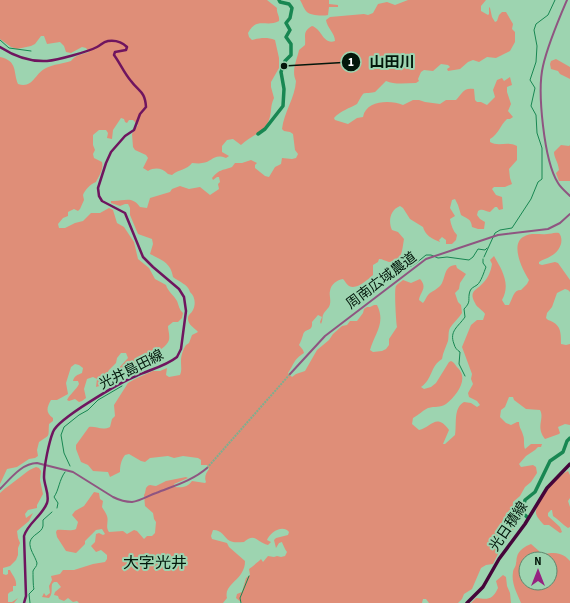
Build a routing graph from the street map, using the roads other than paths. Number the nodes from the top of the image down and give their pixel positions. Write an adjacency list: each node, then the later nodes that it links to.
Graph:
1 (567, 0): 3 (street)
2 (0, 47): 7 (main road, 光井島田線)
3 (570, 196)
4 (570, 214): 5 (street, 周南広域農道)
5 (290, 374)
6 (570, 464): 11 (main road, 光日積線)
7 (46, 465): 8 (street); 9 (street); 10 (main road, 光井島田線)
8 (206, 468)
9 (0, 489)
10 (24, 603)
11 (467, 603)

